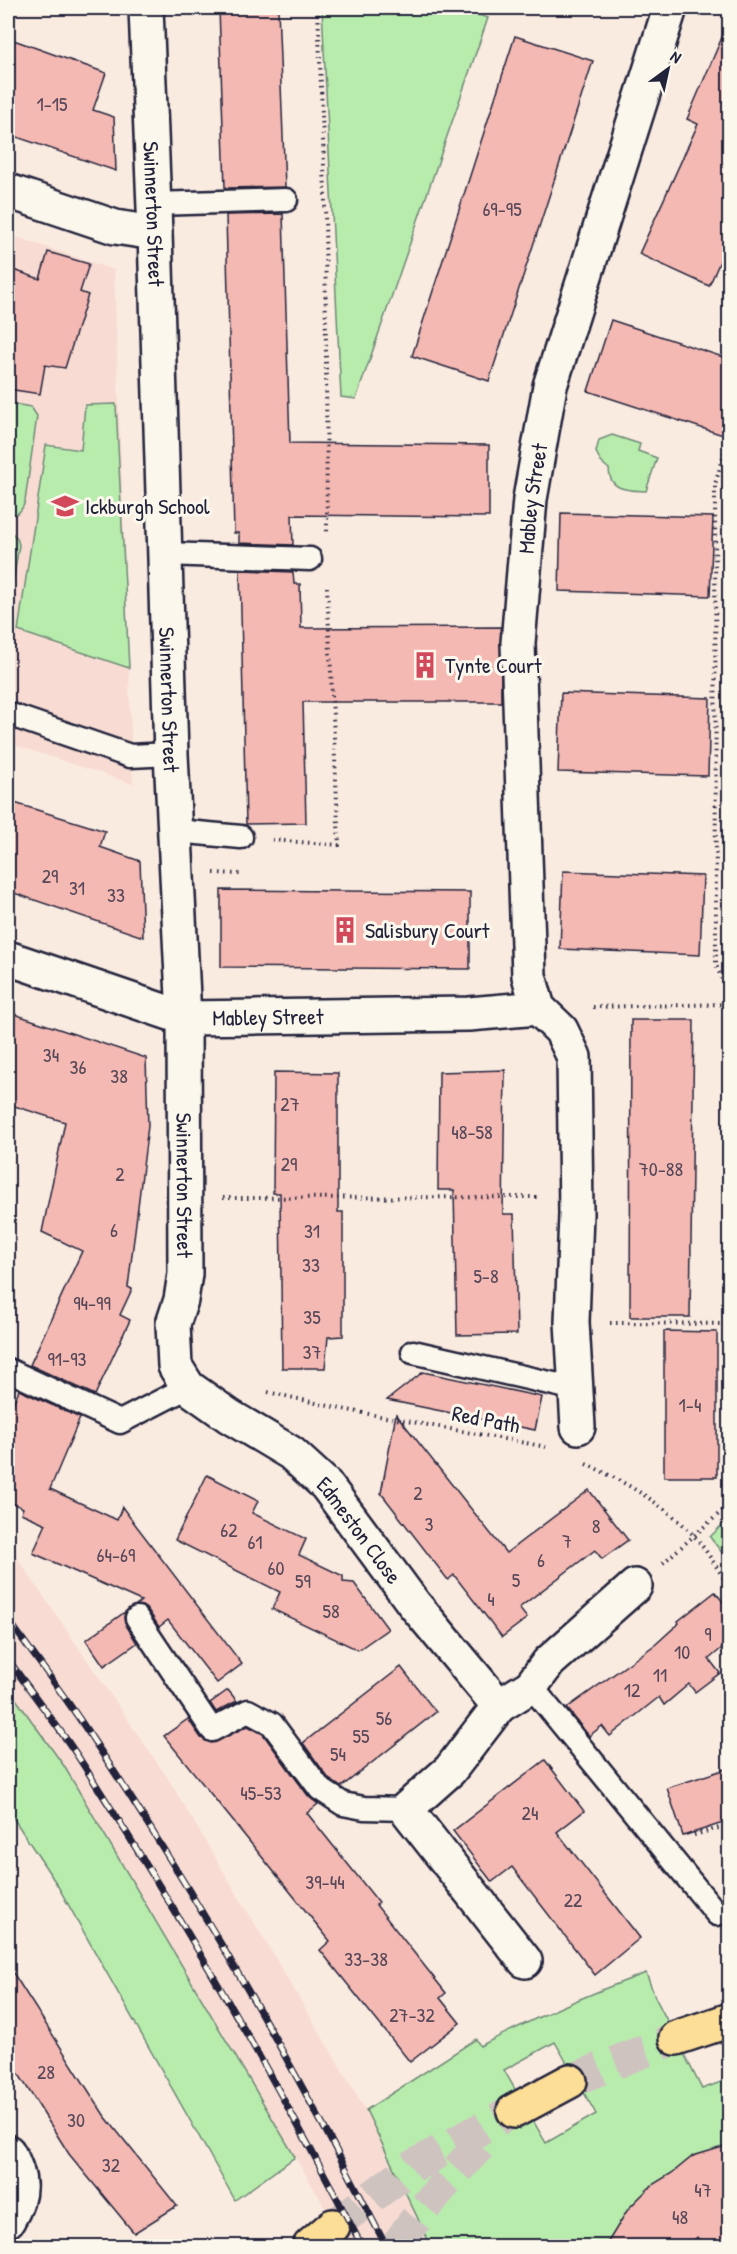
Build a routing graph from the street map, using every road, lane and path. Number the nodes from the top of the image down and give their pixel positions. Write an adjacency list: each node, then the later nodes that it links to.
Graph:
1 (146, 8): 6 (street, Swinnerton Street)
2 (318, 8): 8 (path)
3 (670, 8): 20 (street, Mabley Street)
4 (8, 191): 6 (street)
5 (286, 200): 6 (lane)
6 (154, 219): 9 (street, Swinnerton Street)
7 (729, 435): 18 (path)
8 (327, 541)
9 (165, 554): 10 (lane); 13 (street, Swinnerton Street)
10 (310, 559)
11 (327, 580): 15 (path)
12 (8, 714): 13 (lane)
13 (171, 754): 14 (street, Swinnerton Street)
14 (176, 831): 15 (lane); 16 (street, Swinnerton Street)
15 (241, 837): 16 (path)
16 (177, 872): 21 (street, Swinnerton Street)
17 (8, 958): 21 (street, Mabley Street)
18 (729, 998)
19 (729, 1004): 20 (path)
20 (538, 1008): 21 (street, Mabley Street); 22 (street)
21 (184, 1018): 23 (street, Swinnerton Street)
22 (576, 1197): 23 (path); 24 (street)
23 (185, 1198): 28 (street, Swinnerton Street)
24 (572, 1322): 25 (path); 29 (street)
25 (729, 1324)
26 (413, 1352): 29 (lane)
27 (8, 1370): 28 (lane)
28 (188, 1387): 39 (street, Edmeston Close)
29 (576, 1389): 31 (street)
30 (264, 1391): 31 (path, Red Path)
31 (567, 1439)
32 (576, 1460): 34 (path)
33 (729, 1504): 34 (path)
34 (694, 1536): 35 (path); 36 (path)
35 (635, 1586): 38 (street)
36 (729, 1587)
37 (137, 1617): 40 (lane)
38 (531, 1686): 39 (street); 41 (lane)
39 (499, 1706): 40 (street)
40 (406, 1809): 42 (street)
41 (717, 1914)
42 (525, 1961)
43 (729, 2020): 44 (highway)
44 (675, 2038)
45 (570, 2081): 46 (highway)
46 (513, 2111)
47 (8, 2152): 48 (street)
48 (8, 2220)

